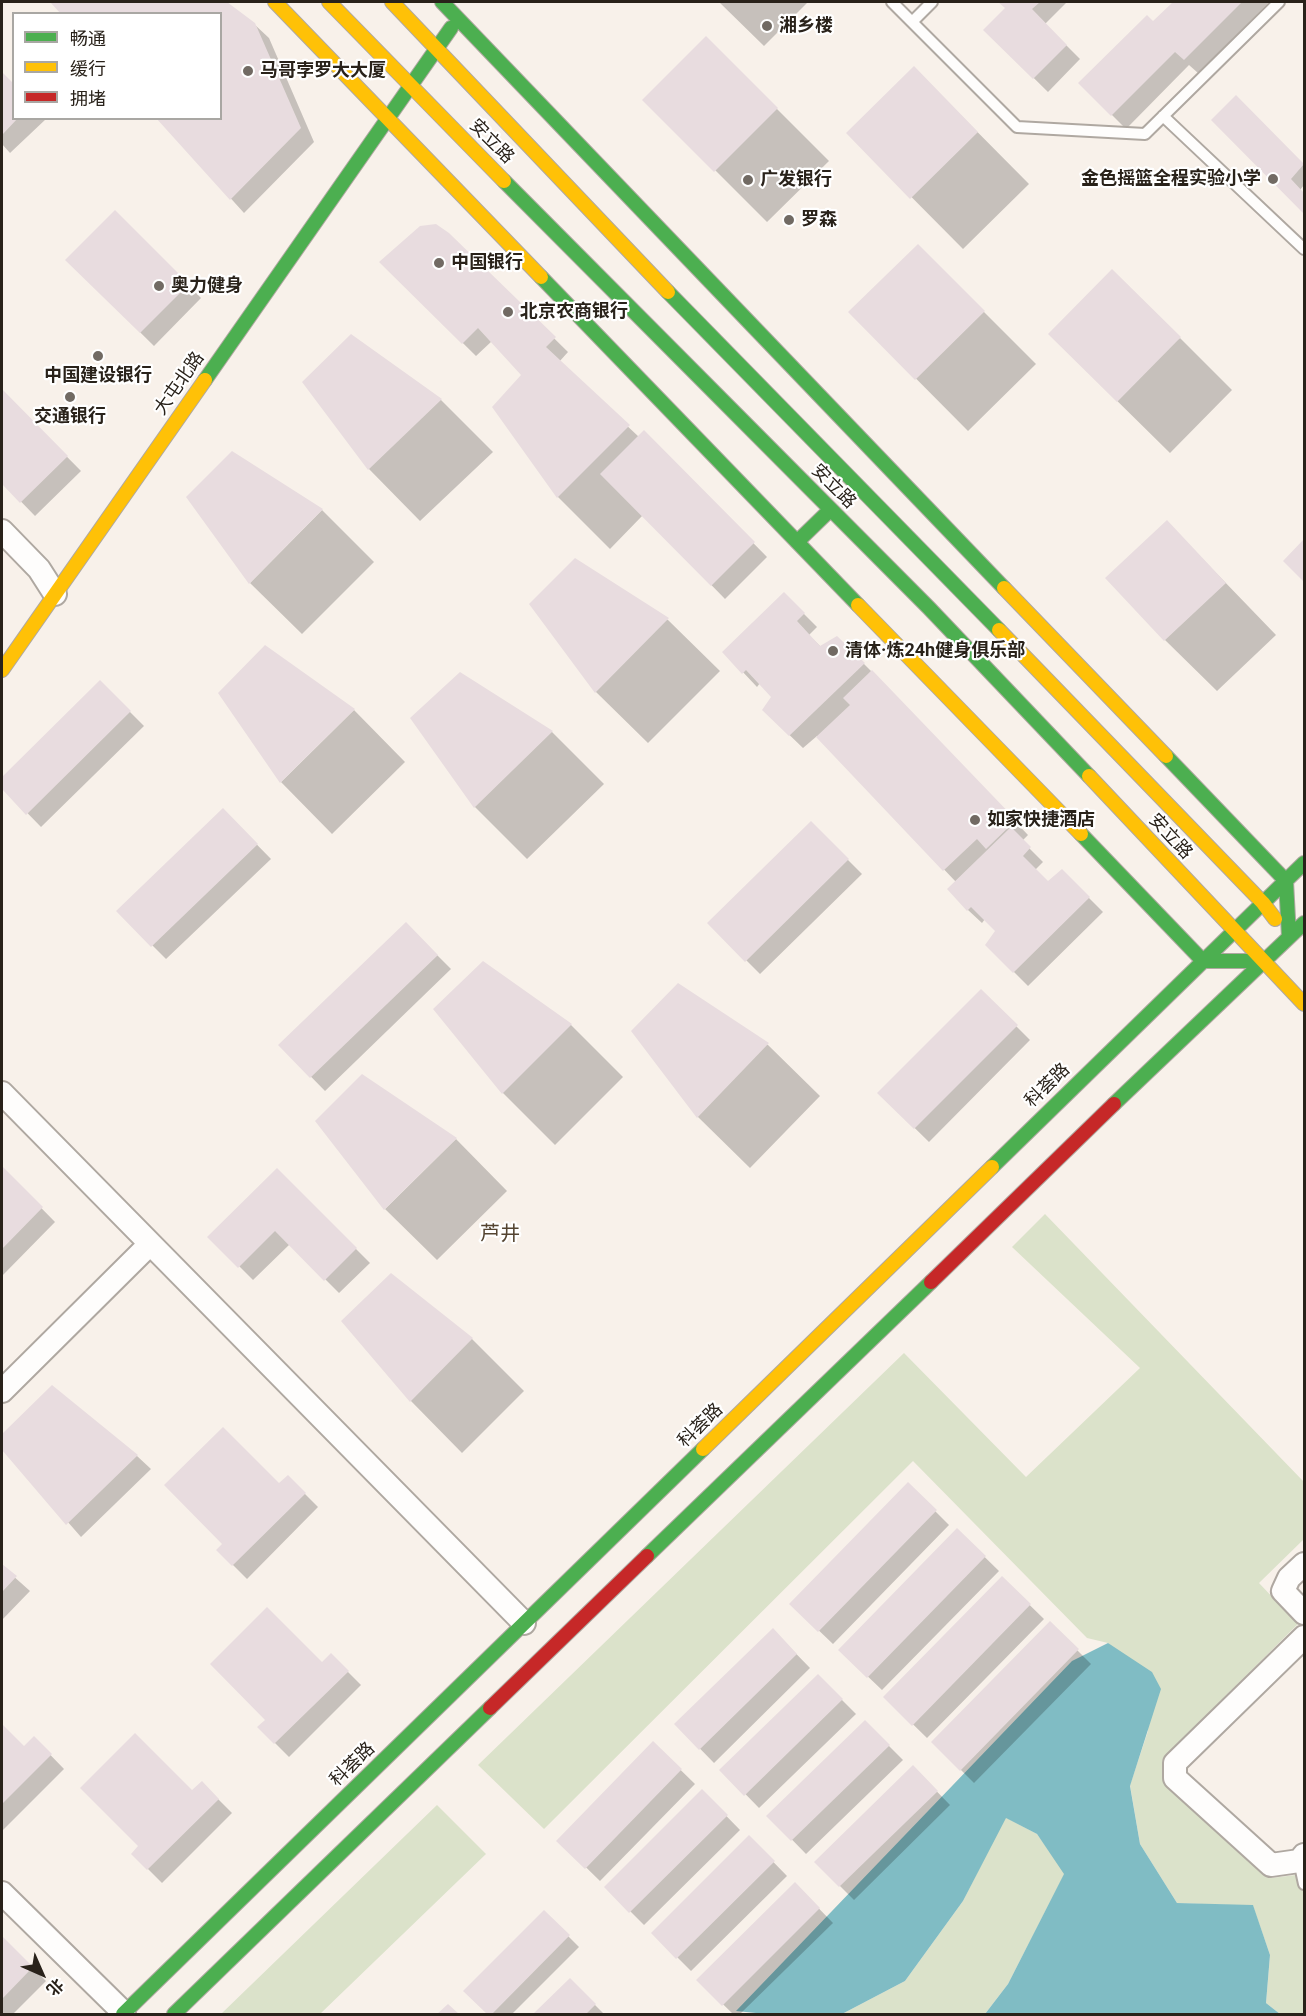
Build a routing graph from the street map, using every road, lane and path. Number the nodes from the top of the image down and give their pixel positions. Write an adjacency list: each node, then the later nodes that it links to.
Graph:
1 (275, 2): 13 (main road)
2 (329, 2): 11 (main road, 安立路)
3 (393, 2): 10 (main road, 安立路)
4 (442, 2): 8 (main road)
5 (892, 2): 9 (lane)
6 (932, 2): 9 (lane)
7 (1279, 2): 12 (lane)
8 (461, 14): 10 (main road); 22 (main road)
9 (912, 22): 12 (lane)
10 (437, 48): 11 (main road); 23 (main road, 安立路)
11 (410, 86): 13 (main road, 大屯北路); 15 (main road, 安立路)
12 (1163, 116): 14 (lane)
13 (388, 118): 17 (main road); 19 (main road, 大屯北路)
14 (1305, 249)
15 (830, 510): 17 (main road); 25 (main road, 安立路)
16 (2, 531): 19 (street)
17 (797, 542): 27 (main road)
18 (2, 550): 19 (street)
19 (55, 594): 20 (main road, 大屯北路)
20 (2, 670)
21 (1305, 863): 22 (main road, 科荟路)
22 (1286, 881): 23 (main road, 科荟路); 26 (main road)
23 (1263, 903): 25 (main road, 科荟路); 26 (main road, 安立路)
24 (1305, 923): 26 (main road)
25 (1234, 931): 27 (main road, 科荟路); 28 (main road, 安立路)
26 (1292, 940): 28 (main road)
27 (1203, 961): 28 (main road); 35 (main road, 科荟路)
28 (1262, 961): 29 (main road, 安立路); 41 (main road)
29 (1305, 1004)
30 (2, 1093): 31 (street)
31 (150, 1244): 32 (street); 35 (street)
32 (2, 1391)
33 (1305, 1564): 34 (street)
34 (1305, 1613)
35 (524, 1623): 40 (main road, 科荟路)
36 (1305, 1637): 37 (street)
37 (1302, 1858): 38 (lane)
38 (1305, 1884)
39 (2, 1893): 40 (street)
40 (123, 2014)
41 (174, 2014)

